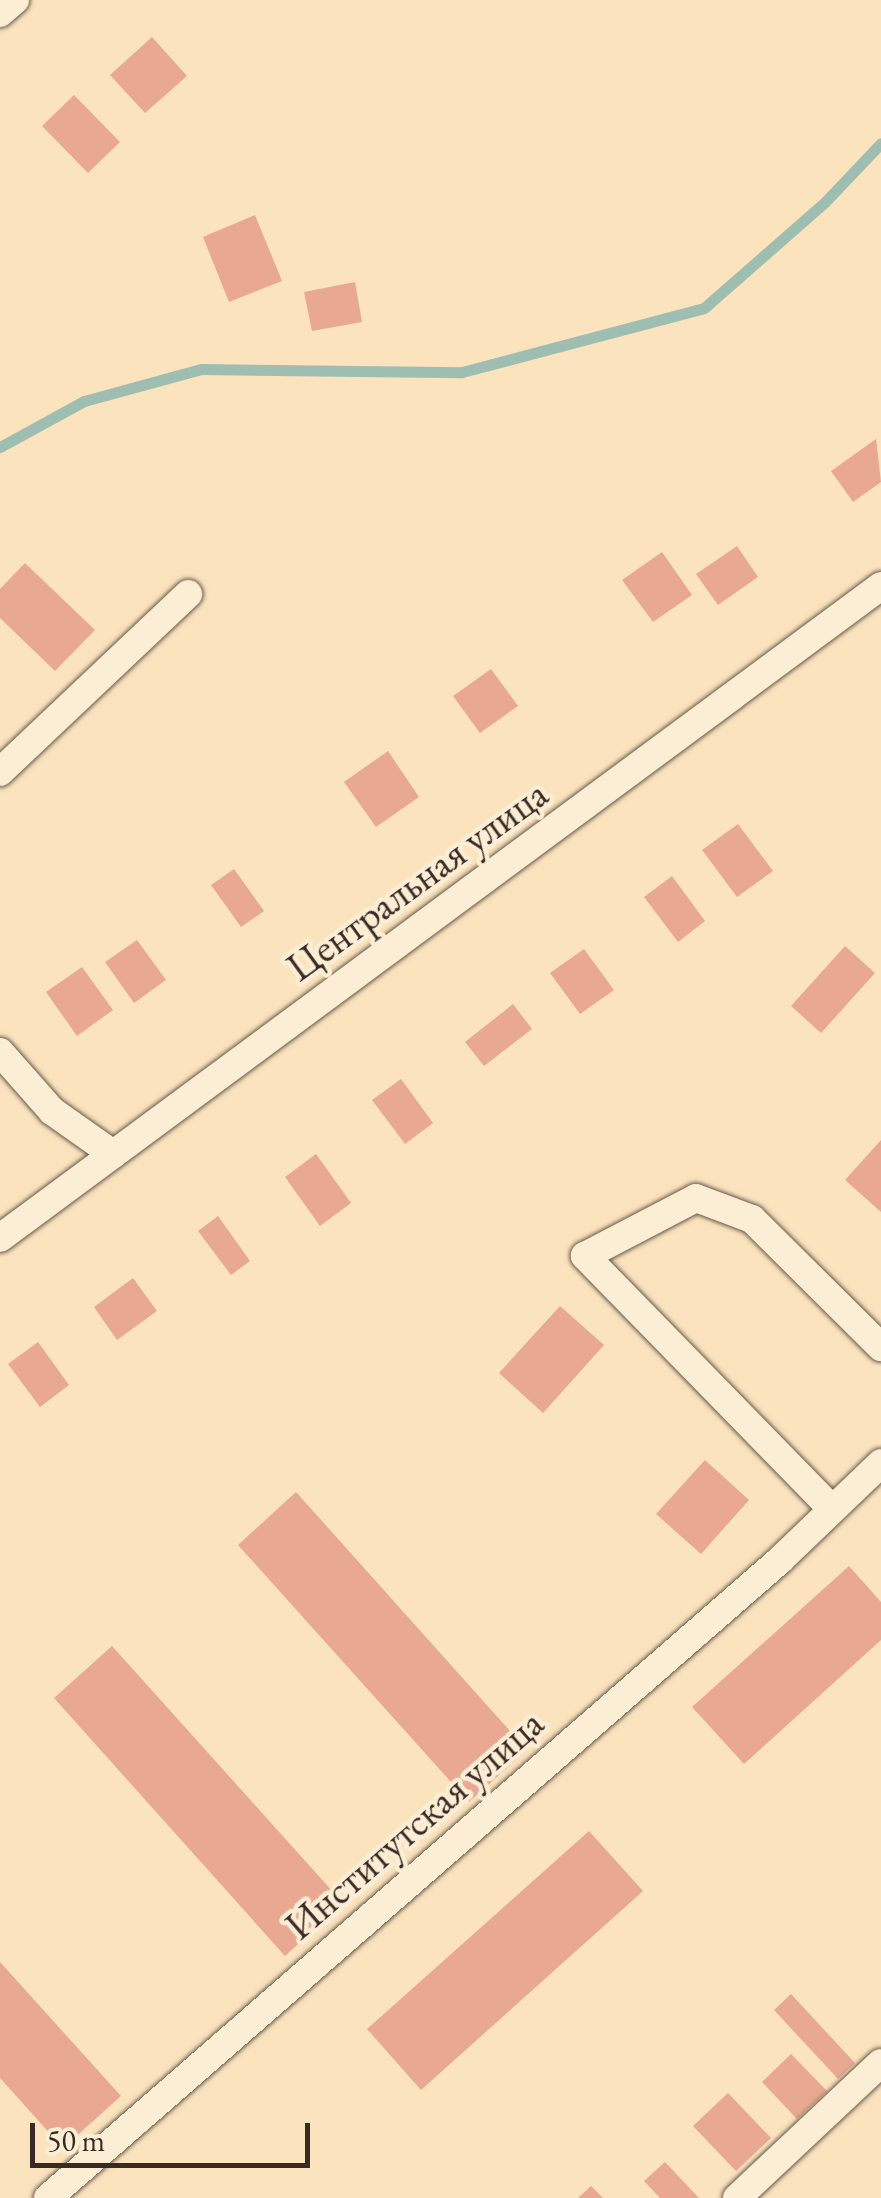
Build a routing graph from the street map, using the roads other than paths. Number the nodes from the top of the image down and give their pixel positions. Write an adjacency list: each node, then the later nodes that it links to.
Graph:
1 (15, 0): 2 (street)
2 (0, 12)
3 (881, 586): 7 (street, Центральная улица)
4 (188, 594): 5 (street)
5 (0, 772)
6 (0, 1052): 7 (street)
7 (114, 1154): 8 (street, Центральная улица)
8 (0, 1238)
9 (881, 1347): 11 (street)
10 (881, 1463): 11 (street, Институтская улица)
11 (832, 1510): 13 (street, Институтская улица)
12 (881, 2064): 14 (street)
13 (48, 2198)
14 (737, 2198)

